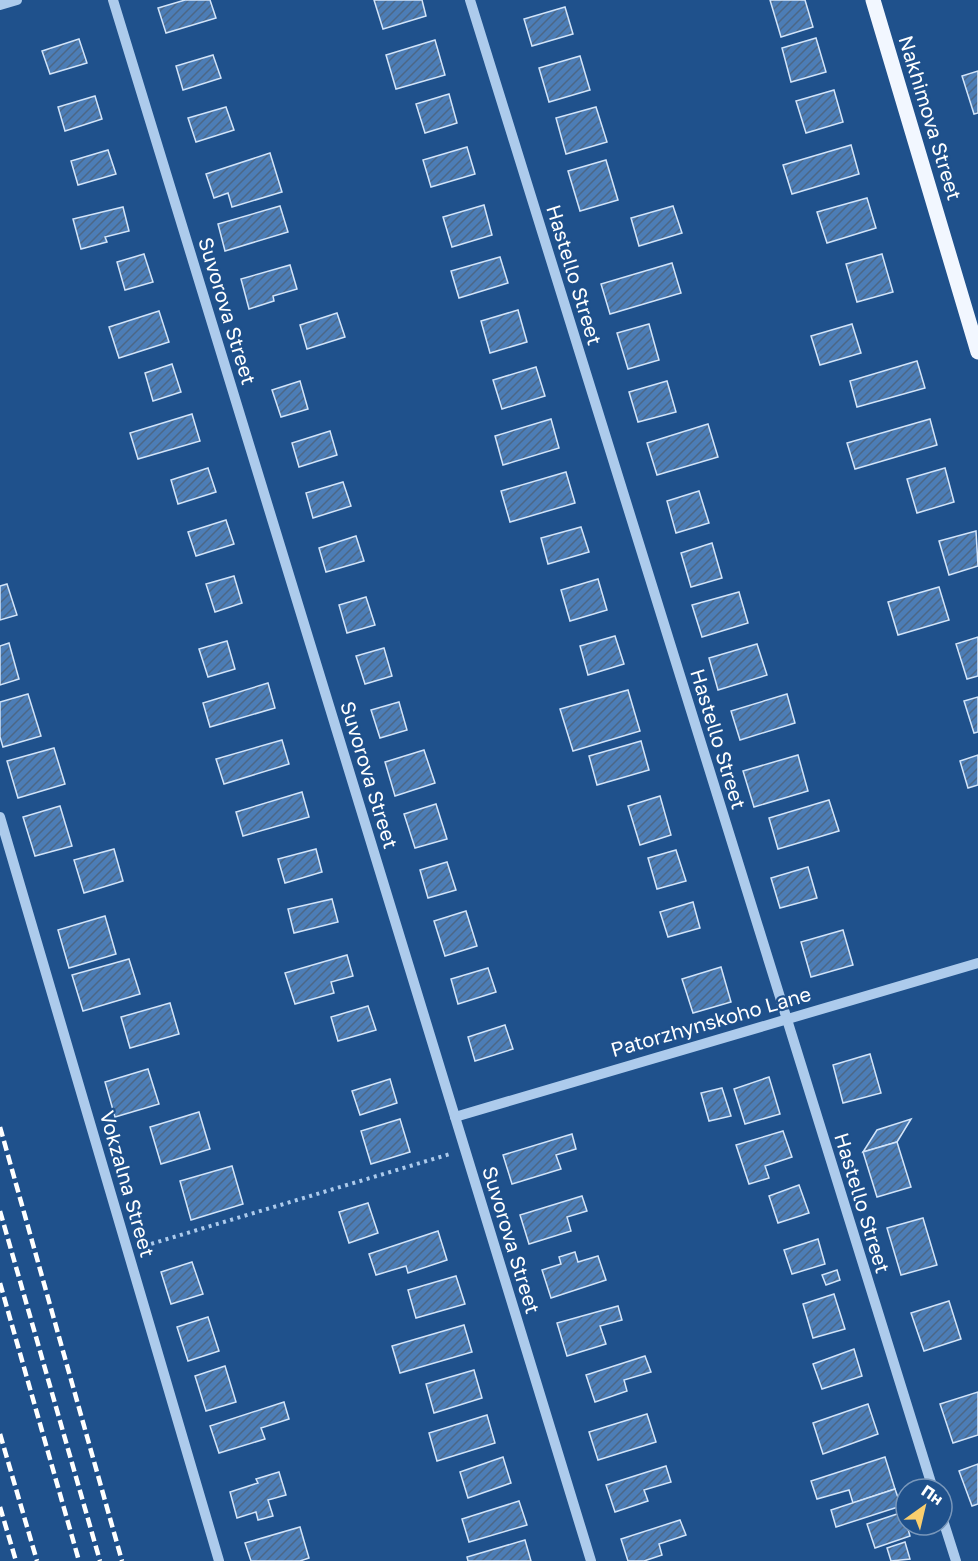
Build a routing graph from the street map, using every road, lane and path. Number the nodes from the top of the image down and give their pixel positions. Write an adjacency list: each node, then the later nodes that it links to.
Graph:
1 (17, 0): 5 (street)
2 (113, 0): 10 (street, Suvorova Street)
3 (470, 0): 9 (street, Hastello Street)
4 (873, 0): 6 (main road, Nakhimova Street)
5 (0, 5)
6 (978, 352)
7 (0, 818): 12 (street, Vokzalna Street)
8 (978, 963): 9 (street, Patorzhynskoho Lane)
9 (785, 1018): 10 (street, Patorzhynskoho Lane); 13 (street, Hastello Street)
10 (455, 1117): 11 (street, Suvorova Street)
11 (465, 1149): 12 (path); 16 (street, Suvorova Street)
12 (129, 1251): 15 (street, Vokzalna Street)
13 (929, 1477)
14 (948, 1537): 17 (street)
15 (219, 1561)
16 (591, 1561)
17 (956, 1561)

